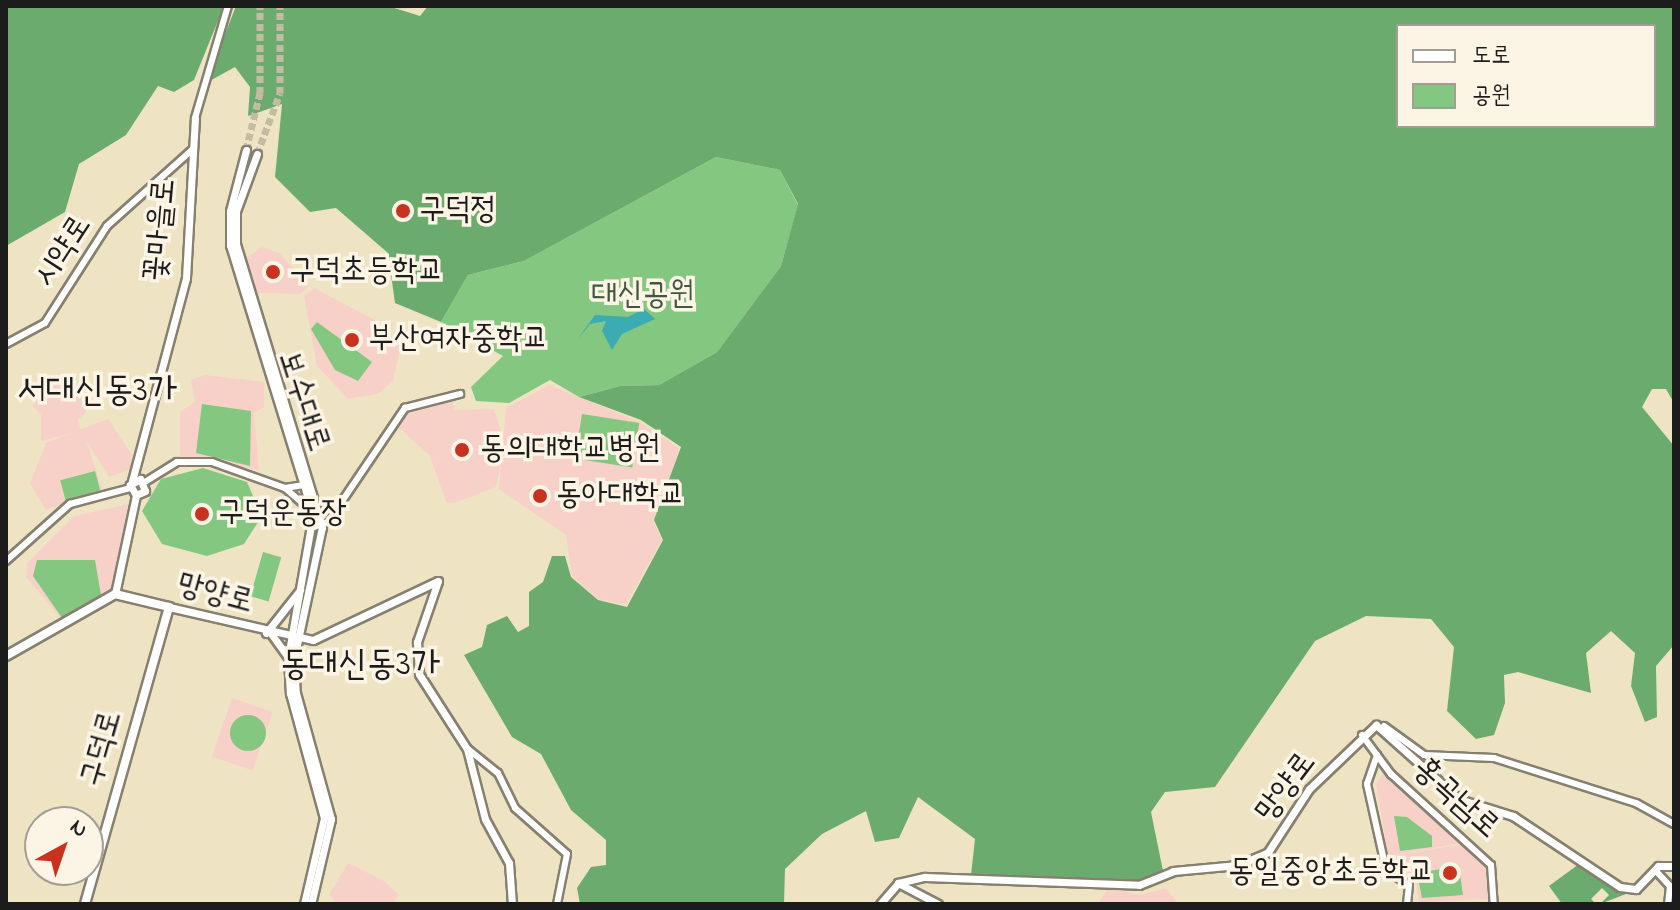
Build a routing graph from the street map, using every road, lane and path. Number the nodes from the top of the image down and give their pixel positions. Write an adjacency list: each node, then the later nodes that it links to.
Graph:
1 (228, 6): 2 (street, 꽃마을로)
2 (195, 118): 3 (main road, 꽃마을로)
3 (193, 149): 6 (street, 시약로); 9 (main road, 꽃마을로)
4 (246, 150): 8 (main road, 보수대로)
5 (257, 154): 8 (main road, 보수대로)
6 (6, 344)
7 (460, 394): 12 (street)
8 (308, 484): 10 (street); 11 (main road, 보수대로); 12 (main road, 보수대로)
9 (138, 487): 10 (street); 13 (street); 16 (main road, 꽃마을로)
10 (285, 488): 11 (street)
11 (313, 514): 12 (main road, 보수대로)
12 (318, 527): 15 (main road, 보수대로); 22 (main road, 보수대로)
13 (6, 561)
14 (415, 587): 18 (main road); 18 (main road); 22 (main road, 망양로)
15 (301, 589): 21 (main road); 22 (main road, 보수대로)
16 (115, 594): 17 (main road, 망양로); 23 (main road)
17 (169, 607): 19 (main road, 망양로); 20 (main road, 구덕로)
18 (426, 607): 28 (main road)
19 (182, 610): 20 (main road); 21 (main road, 망양로)
20 (162, 630): 35 (main road, 구덕로)
21 (269, 634): 22 (main road, 망양로); 24 (main road)
22 (293, 640): 24 (main road, 보수대로); 25 (main road, 보수대로)
23 (6, 656)
24 (288, 657): 25 (main road, 보수대로)
25 (300, 719): 31 (main road, 보수대로); 36 (main road, 보수대로)
26 (1384, 726): 27 (main road, 망양로); 30 (street); 33 (main road)
27 (1362, 735): 29 (street, 홍곡남로); 34 (main road, 망양로)
28 (467, 749): 37 (main road); 38 (street)
29 (1377, 755): 41 (street); 42 (street, 홍곡남로)
30 (1674, 824)
31 (322, 844): 36 (main road); 36 (main road, 보수대로)
32 (1674, 866): 33 (main road)
33 (1655, 870): 43 (street)
34 (898, 883): 39 (main road); 40 (main road)
35 (85, 904)
36 (307, 904)
37 (512, 904)
38 (557, 904)
39 (880, 904)
40 (938, 904)
41 (1407, 904)
42 (1494, 904)
43 (1668, 904)

